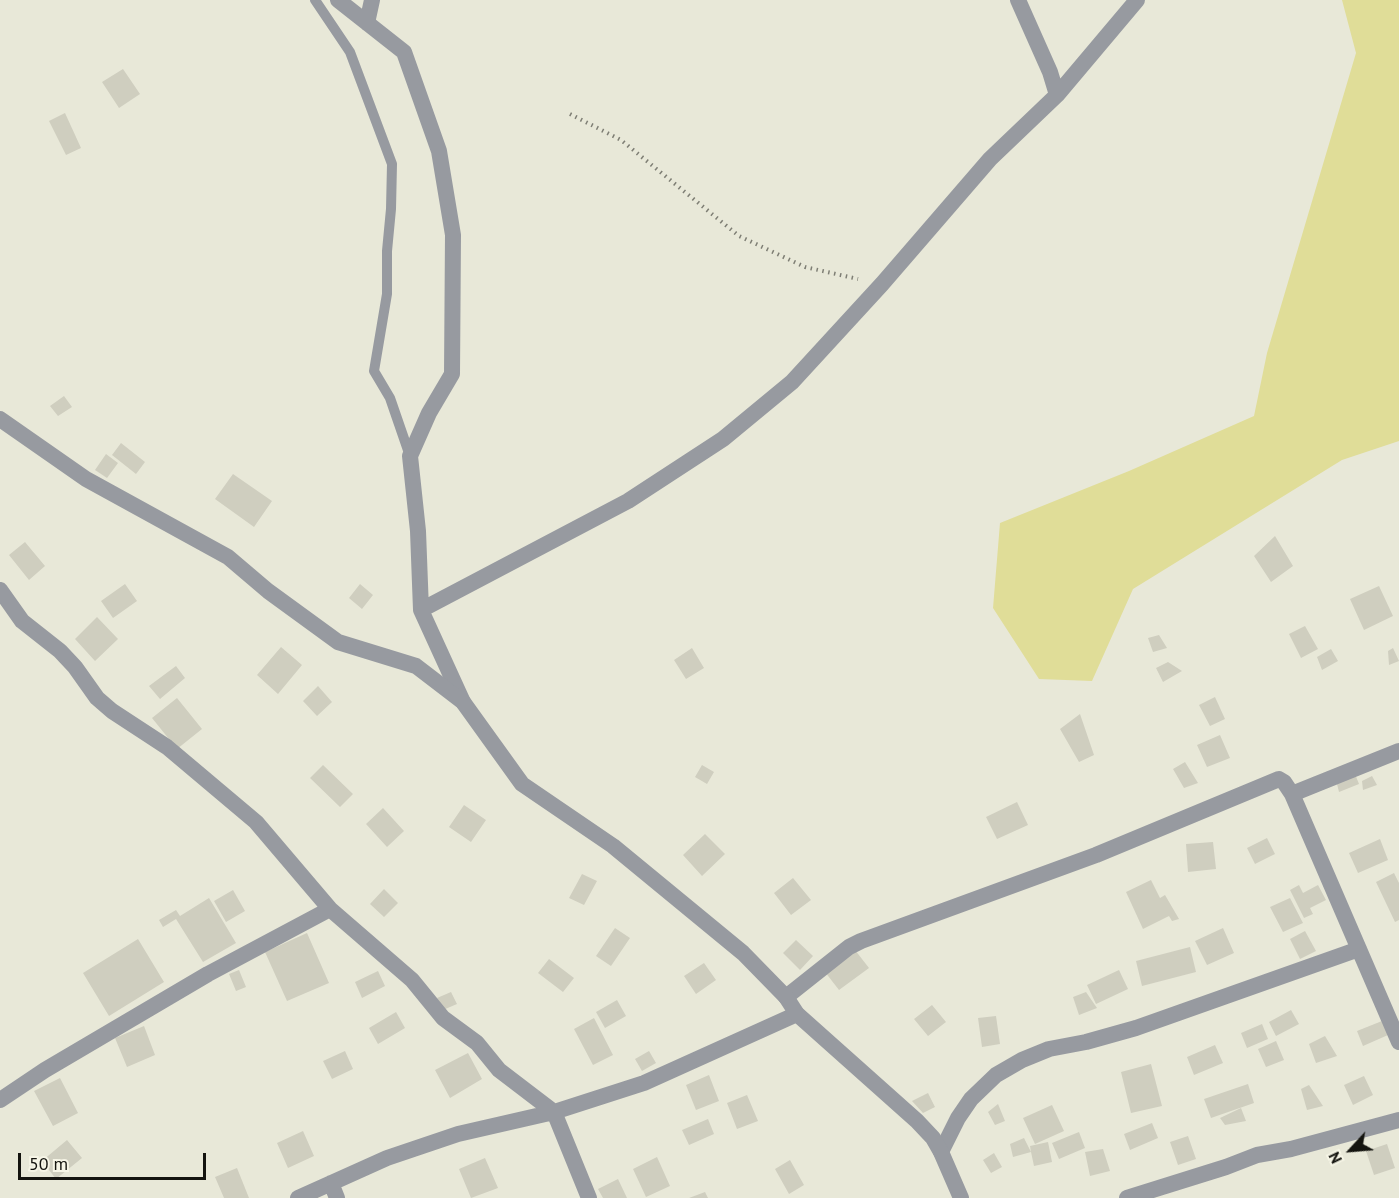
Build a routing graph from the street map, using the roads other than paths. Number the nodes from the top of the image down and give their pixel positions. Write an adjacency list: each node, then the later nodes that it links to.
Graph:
1 (315, 0): 9 (lane)
2 (338, 0): 6 (street)
3 (372, 0): 6 (street)
4 (1018, 0): 7 (street)
5 (1137, 0): 7 (street)
6 (367, 23): 9 (street)
7 (1057, 95): 11 (street)
8 (4, 426): 12 (street)
9 (410, 456): 11 (street)
10 (0, 590): 15 (street)
11 (421, 610): 12 (street)
12 (463, 702): 17 (street)
13 (1399, 751): 14 (street)
14 (1292, 794): 16 (street); 17 (street)
15 (330, 909): 20 (street); 21 (street)
16 (1359, 949): 19 (street); 23 (street)
17 (786, 997): 18 (street)
18 (797, 1014): 21 (street); 23 (street)
19 (1399, 1042)
20 (0, 1100)
21 (554, 1112): 24 (street); 26 (street)
22 (1399, 1119): 28 (street)
23 (941, 1152): 27 (street)
24 (334, 1190): 25 (street)
25 (298, 1198)
26 (589, 1198)
27 (961, 1198)
28 (1126, 1198)

